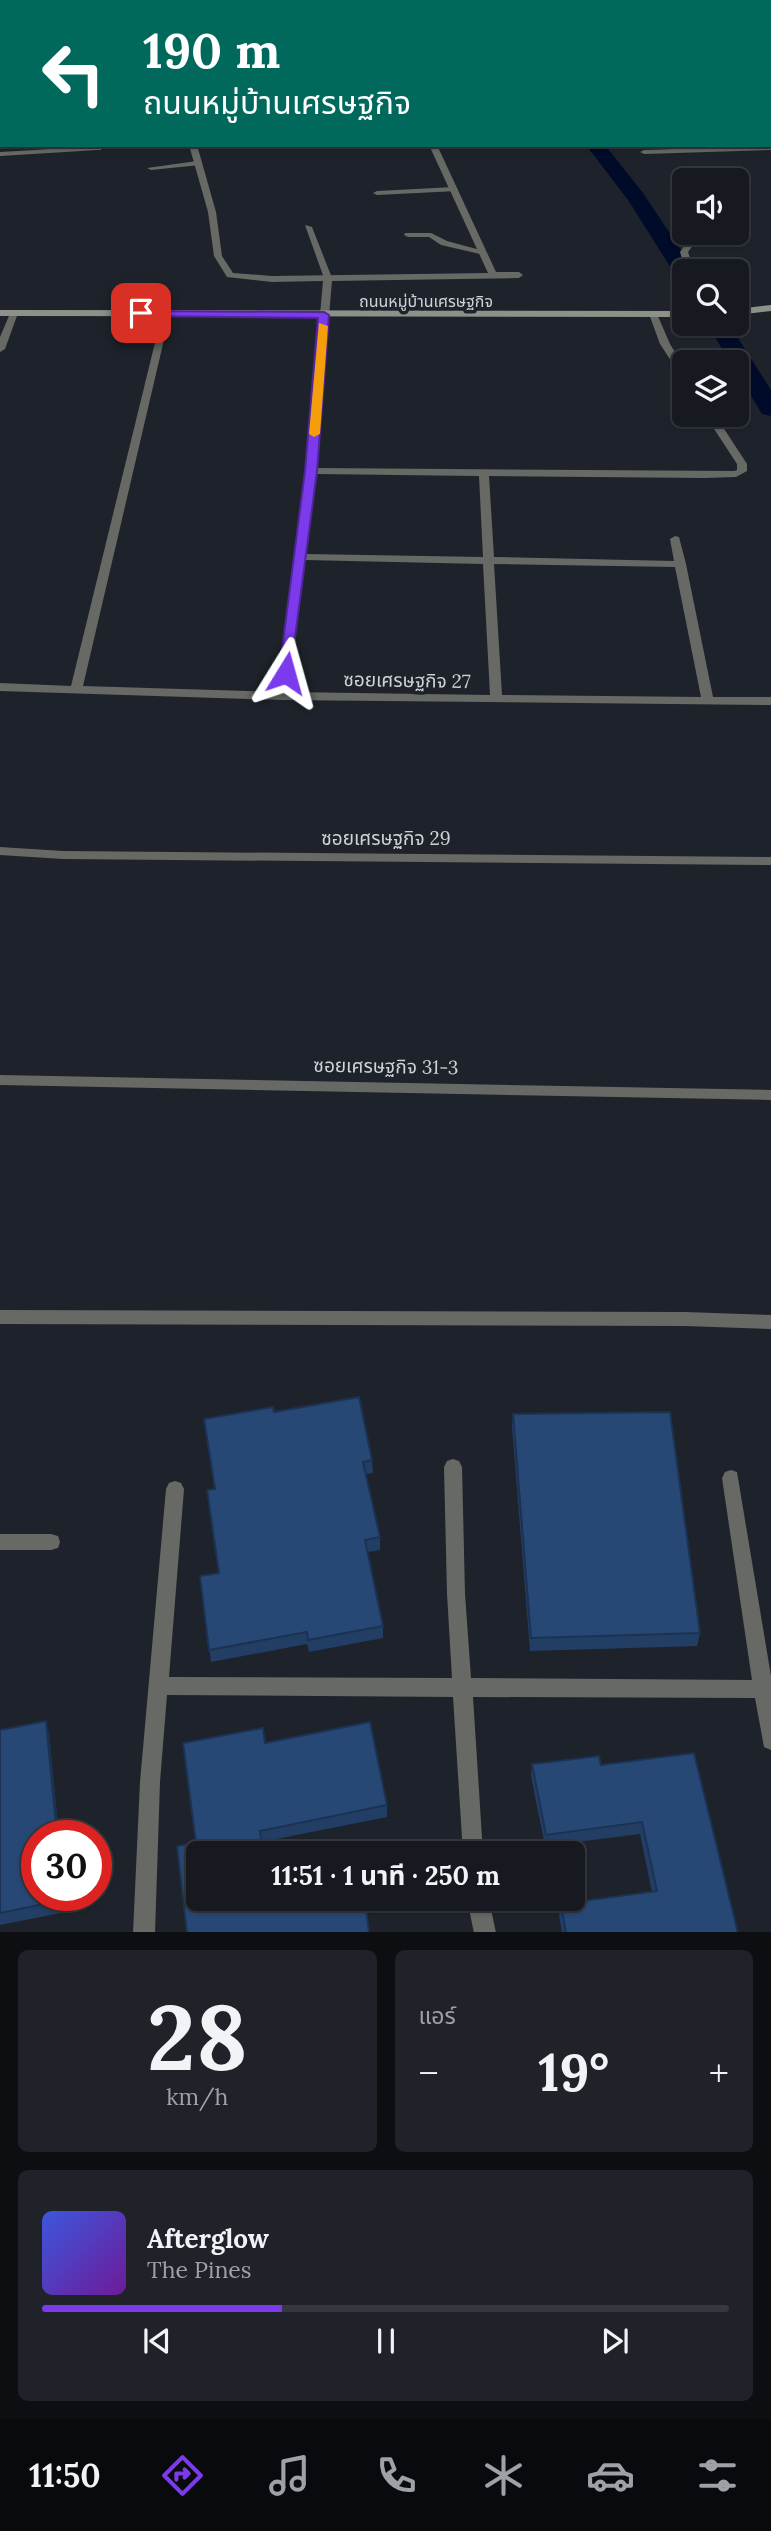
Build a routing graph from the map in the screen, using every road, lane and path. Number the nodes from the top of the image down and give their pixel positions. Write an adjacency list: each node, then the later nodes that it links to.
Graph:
1 (194, 147): 7 (street)
2 (434, 147): 9 (street)
3 (98, 148): 6 (street)
4 (771, 148): 5 (street)
5 (644, 152)
6 (0, 154)
7 (197, 163): 8 (street); 16 (street)
8 (151, 168)
9 (454, 189): 10 (street); 13 (street)
10 (377, 193)
11 (308, 227): 16 (street)
12 (408, 235): 13 (street)
13 (480, 251): 14 (street)
14 (493, 275): 15 (street); 16 (street)
15 (519, 275)
16 (328, 278): 24 (street)
17 (771, 308): 18 (street)
18 (749, 311)
19 (0, 313): 20 (street, ถนนหมู่บ้านเศรษฐกิจ)
20 (15, 313): 21 (street, ถนนหมู่บ้านเศรษฐกิจ); 25 (street)
21 (166, 313): 24 (street, ถนนหมู่บ้านเศรษฐกิจ); 35 (street)
22 (653, 314): 23 (street, ถนนหมู่บ้านเศรษฐกิจ); 24 (street, ถนนหมู่บ้านเศรษฐกิจ); 26 (street)
23 (672, 314)
24 (324, 315): 28 (street)
25 (0, 349)
26 (672, 356)
27 (718, 427): 29 (street)
28 (311, 471): 29 (street); 31 (street)
29 (484, 473): 32 (street)
30 (675, 538): 33 (street)
31 (302, 557): 32 (street); 36 (street)
32 (489, 561): 33 (street); 37 (street)
33 (681, 564): 38 (street)
34 (0, 687): 35 (street, ซอยเศรษฐกิจ 27)
35 (76, 690): 36 (street, ซอยเศรษฐกิจ 27)
36 (283, 696): 37 (street, ซอยเศรษฐกิจ 27)
37 (496, 699): 38 (street, ซอยเศรษฐกิจ 27)
38 (708, 701): 39 (street, ซอยเศรษฐกิจ 27)
39 (771, 701)
40 (0, 851): 41 (street, ซอยเศรษฐกิจ 29)
41 (771, 861)
42 (0, 1080): 43 (street, ซอยเศรษฐกิจ 31-3)
43 (771, 1095)
44 (0, 1317): 45 (street)
45 (771, 1322)
46 (453, 1467): 52 (street)
47 (731, 1478): 53 (street)
48 (175, 1489): 51 (street)
49 (0, 1542): 50 (street)
50 (51, 1542)
51 (158, 1686): 52 (street); 57 (street)
52 (463, 1689): 53 (street); 55 (street)
53 (767, 1689): 54 (street)
54 (771, 1740)
55 (472, 1841)
56 (480, 1911): 58 (street)
57 (144, 1932)
58 (485, 1932)

